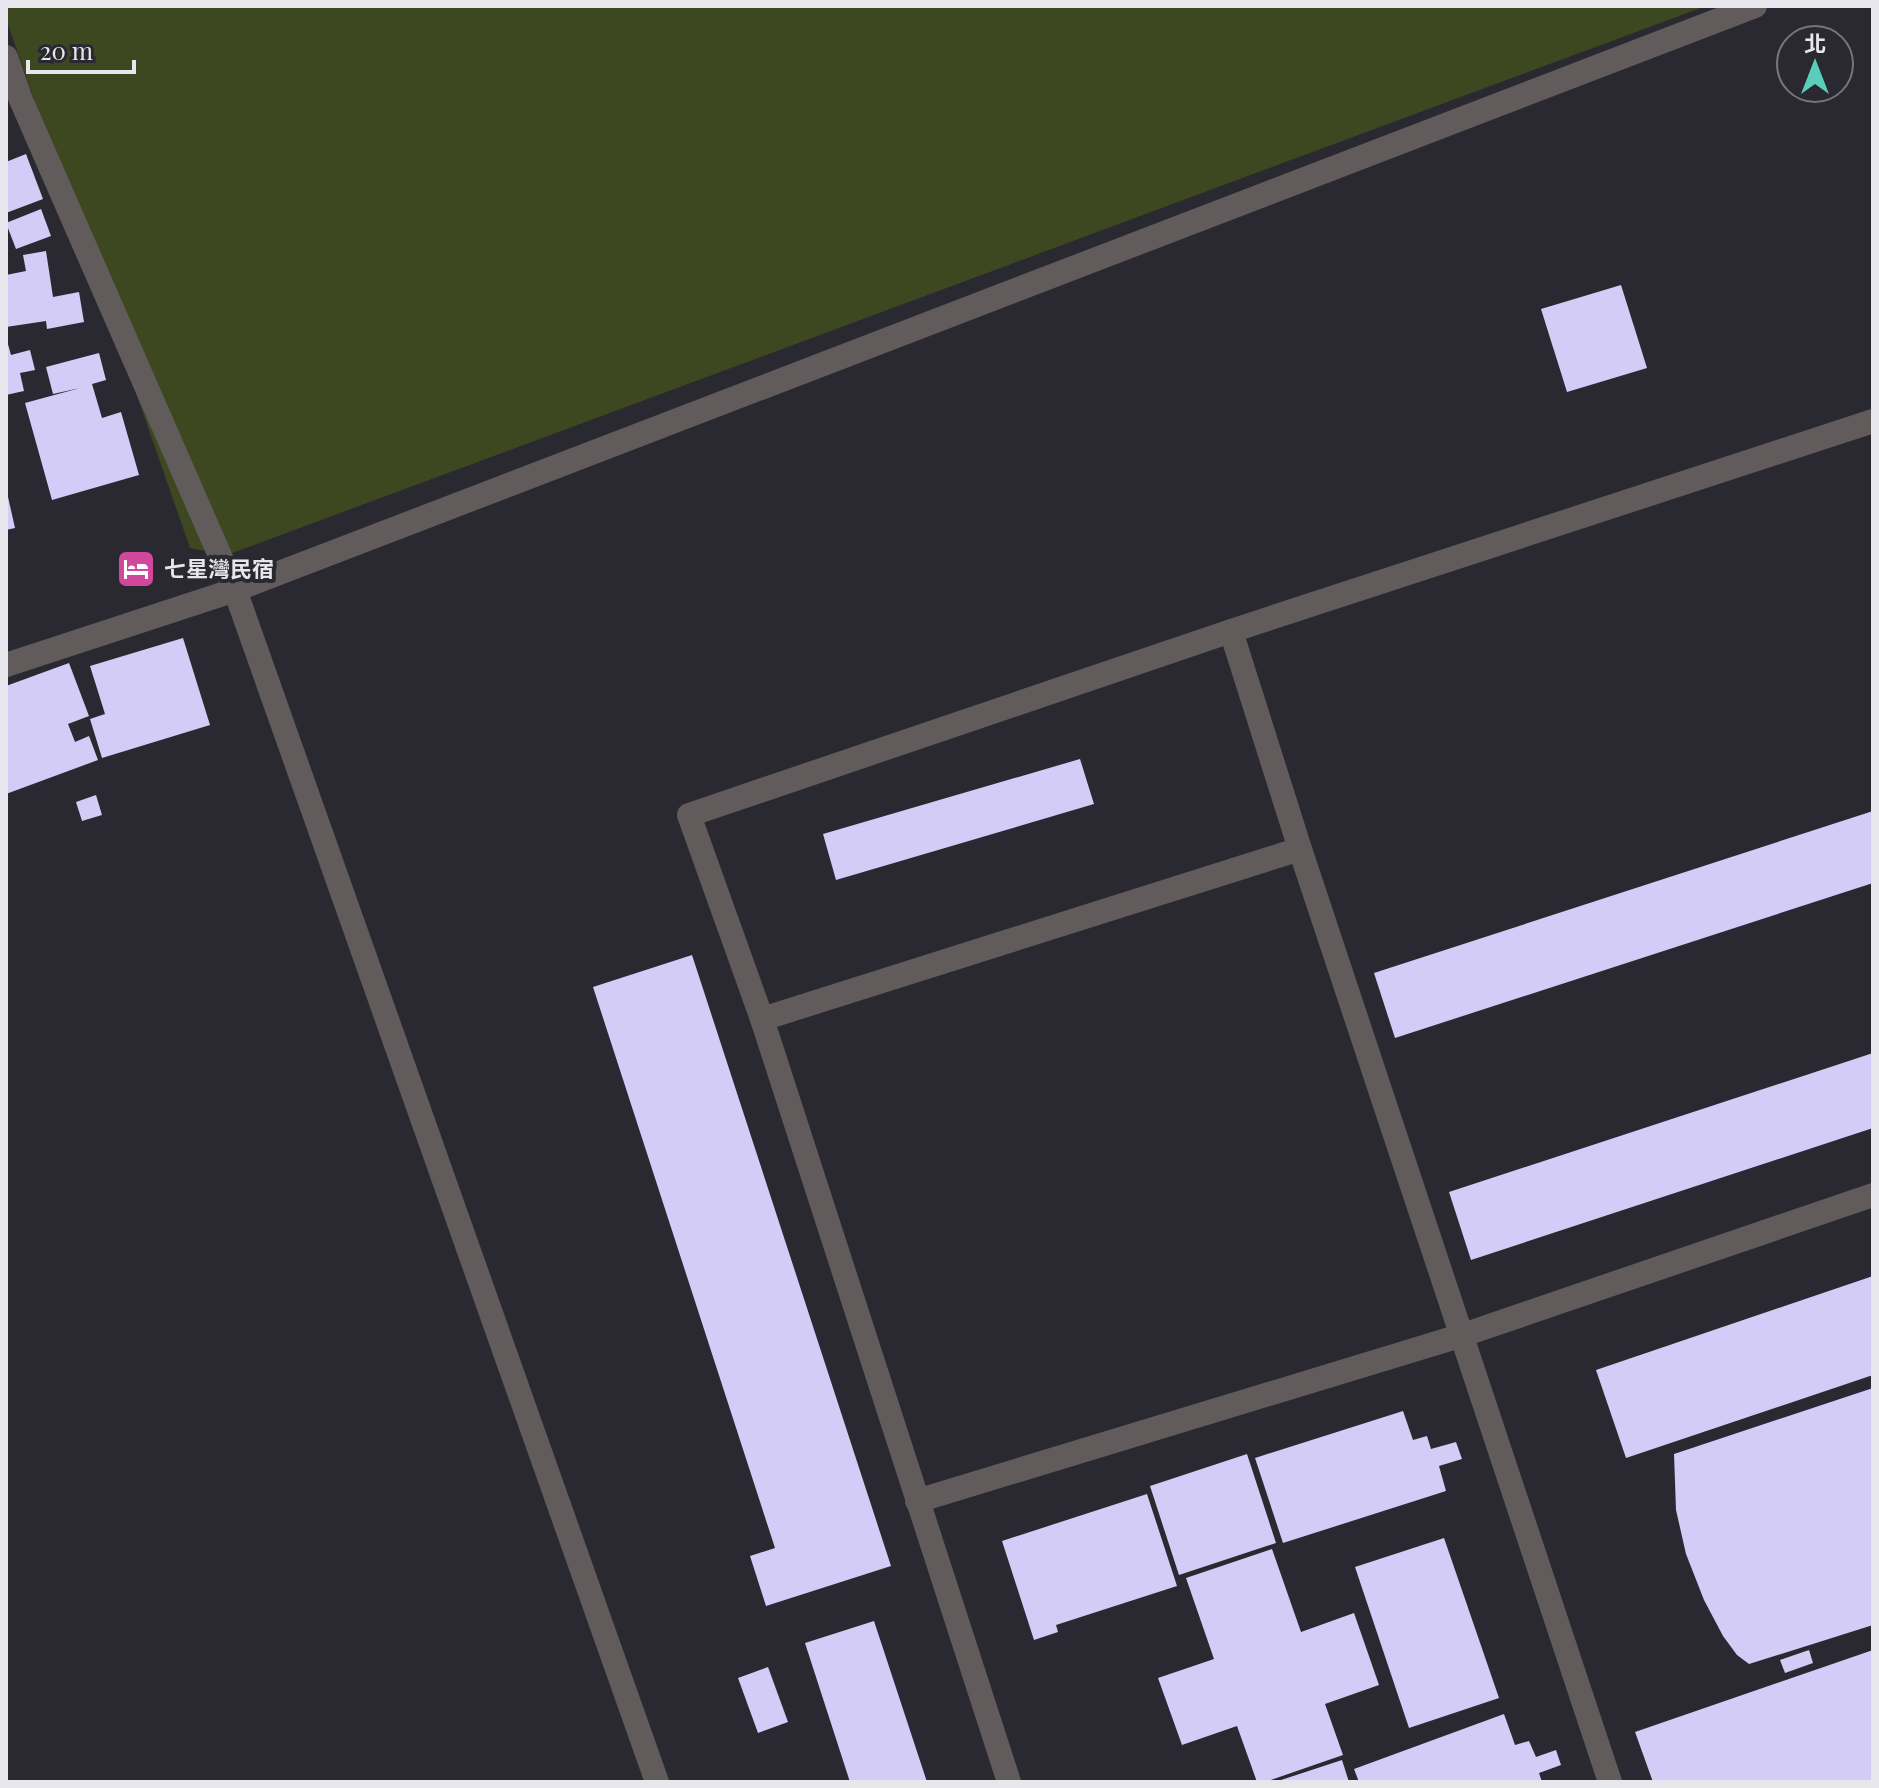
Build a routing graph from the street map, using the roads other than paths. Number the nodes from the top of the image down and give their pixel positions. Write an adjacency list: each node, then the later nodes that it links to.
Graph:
1 (1755, 6): 4 (street)
2 (6, 57): 4 (street)
3 (1873, 421): 5 (street)
4 (235, 590): 6 (street); 12 (street)
5 (1231, 631): 7 (street); 8 (street)
6 (6, 665)
7 (1300, 849): 8 (street); 10 (street)
8 (762, 1019): 11 (street)
9 (1873, 1195): 10 (street)
10 (1463, 1335): 11 (street); 14 (street)
11 (917, 1501): 13 (street)
12 (657, 1782)
13 (1009, 1782)
14 (1610, 1782)

